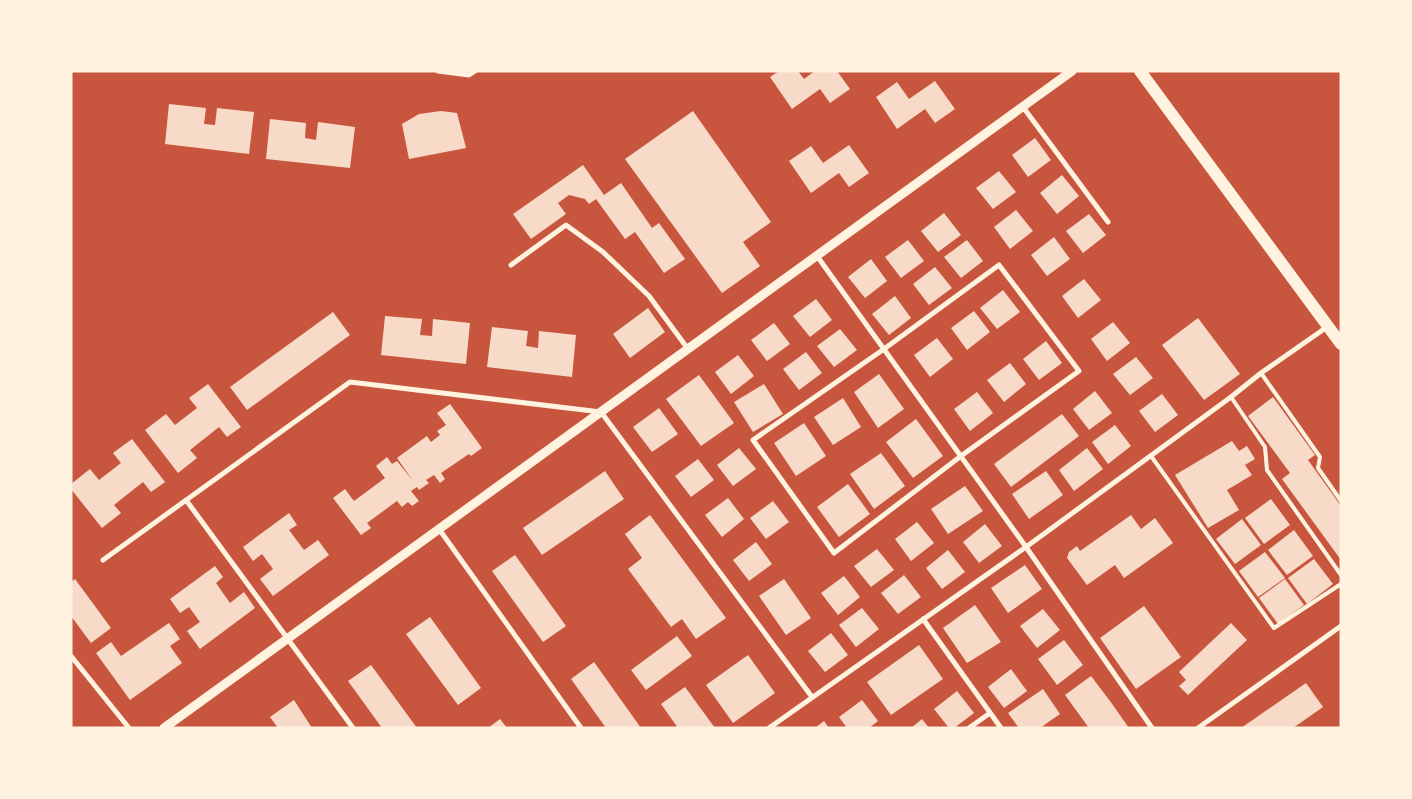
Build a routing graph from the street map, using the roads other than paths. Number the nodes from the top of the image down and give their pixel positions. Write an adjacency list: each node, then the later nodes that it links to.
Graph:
1 (438, 71): 2 (street)
2 (475, 71)
3 (1072, 71): 5 (street)
4 (1140, 71): 9 (main road)
5 (1024, 107): 6 (street); 7 (street)
6 (1108, 222)
7 (817, 256): 11 (street); 12 (street)
8 (511, 265): 11 (street)
9 (1328, 327): 10 (main road); 13 (street)
10 (1341, 344)
11 (688, 349): 15 (street)
12 (884, 349): 16 (street); 16 (street); 16 (street)
13 (1261, 373): 14 (street); 19 (lane)
14 (1230, 397): 17 (street); 23 (lane)
15 (601, 412): 18 (street); 20 (street); 29 (street)
16 (961, 456): 21 (street)
17 (1151, 456): 21 (street); 24 (lane)
18 (186, 500): 22 (street); 27 (street)
19 (1341, 501)
20 (439, 529): 27 (street); 34 (street)
21 (1026, 547): 25 (street); 38 (street)
22 (103, 560)
23 (1341, 575)
24 (1341, 584)
25 (923, 619): 29 (street); 30 (street)
26 (1341, 626): 39 (street)
27 (288, 638): 32 (street); 33 (street)
28 (71, 656): 31 (street)
29 (812, 697): 35 (street)
30 (990, 713): 36 (street); 37 (street)
31 (129, 728)
32 (164, 728)
33 (353, 728)
34 (581, 728)
35 (769, 728)
36 (969, 728)
37 (1001, 728)
38 (1152, 728)
39 (1198, 728)

